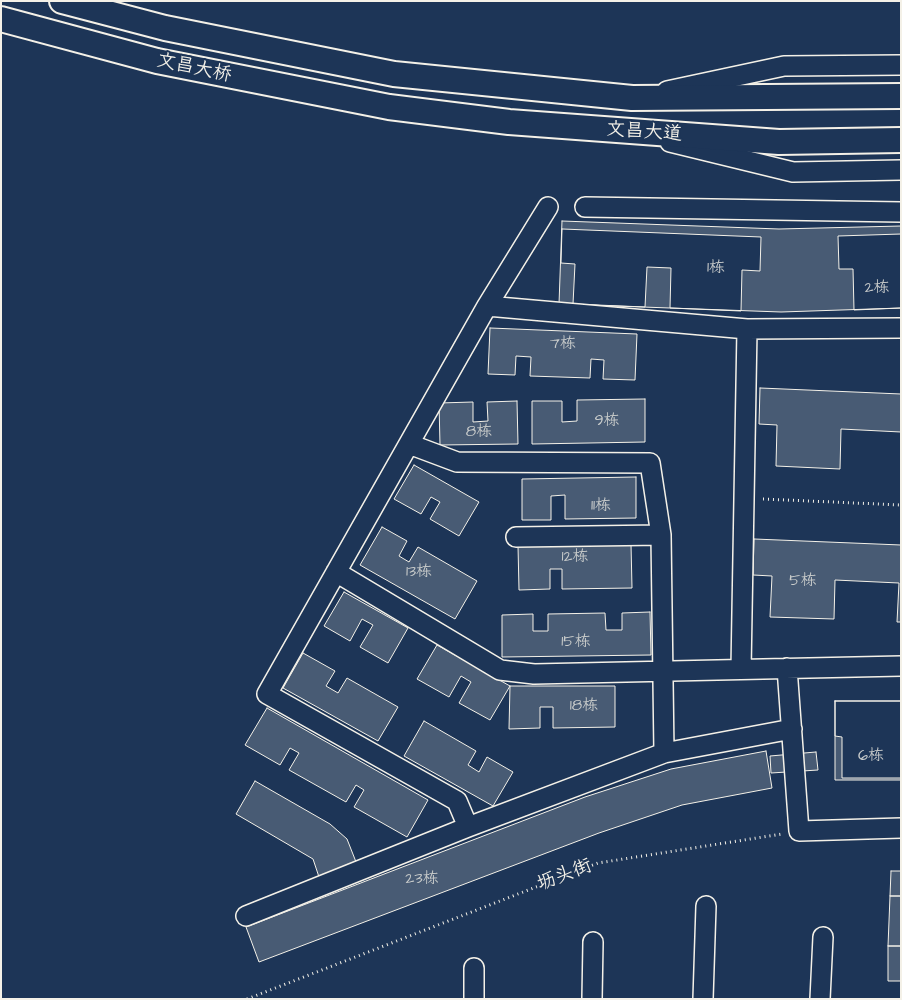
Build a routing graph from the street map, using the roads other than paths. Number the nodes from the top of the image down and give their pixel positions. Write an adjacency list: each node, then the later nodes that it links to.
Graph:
1 (62, 1): 4 (main road, 文昌大桥)
2 (1, 19): 7 (main road, 文昌大桥)
3 (901, 65): 6 (street)
4 (394, 74): 6 (main road, 文昌大道)
5 (901, 96): 6 (main road, 文昌大道)
6 (632, 98)
7 (389, 107): 8 (main road, 文昌大道)
8 (630, 132): 9 (main road, 文昌大道); 10 (street)
9 (901, 140)
10 (901, 170)
11 (585, 207): 13 (street)
12 (548, 208): 14 (street)
13 (901, 212)
14 (486, 306): 16 (street); 17 (street)
15 (901, 328): 16 (street)
16 (748, 329): 23 (street)
17 (409, 444): 18 (street); 20 (street)
18 (661, 535): 19 (street); 24 (street)
19 (516, 537)
20 (336, 572): 24 (street); 27 (street)
21 (901, 666): 22 (street)
22 (787, 668): 23 (street); 25 (street)
23 (741, 669): 24 (street)
24 (663, 670): 26 (street)
25 (792, 729): 26 (street); 28 (street)
26 (664, 753): 27 (street)
27 (468, 827): 30 (street)
28 (901, 828)
29 (706, 906): 36 (street)
30 (246, 916)
31 (823, 937): 37 (street)
32 (593, 942): 35 (street)
33 (474, 968): 34 (street)
34 (474, 999)
35 (592, 999)
36 (703, 999)
37 (820, 999)

